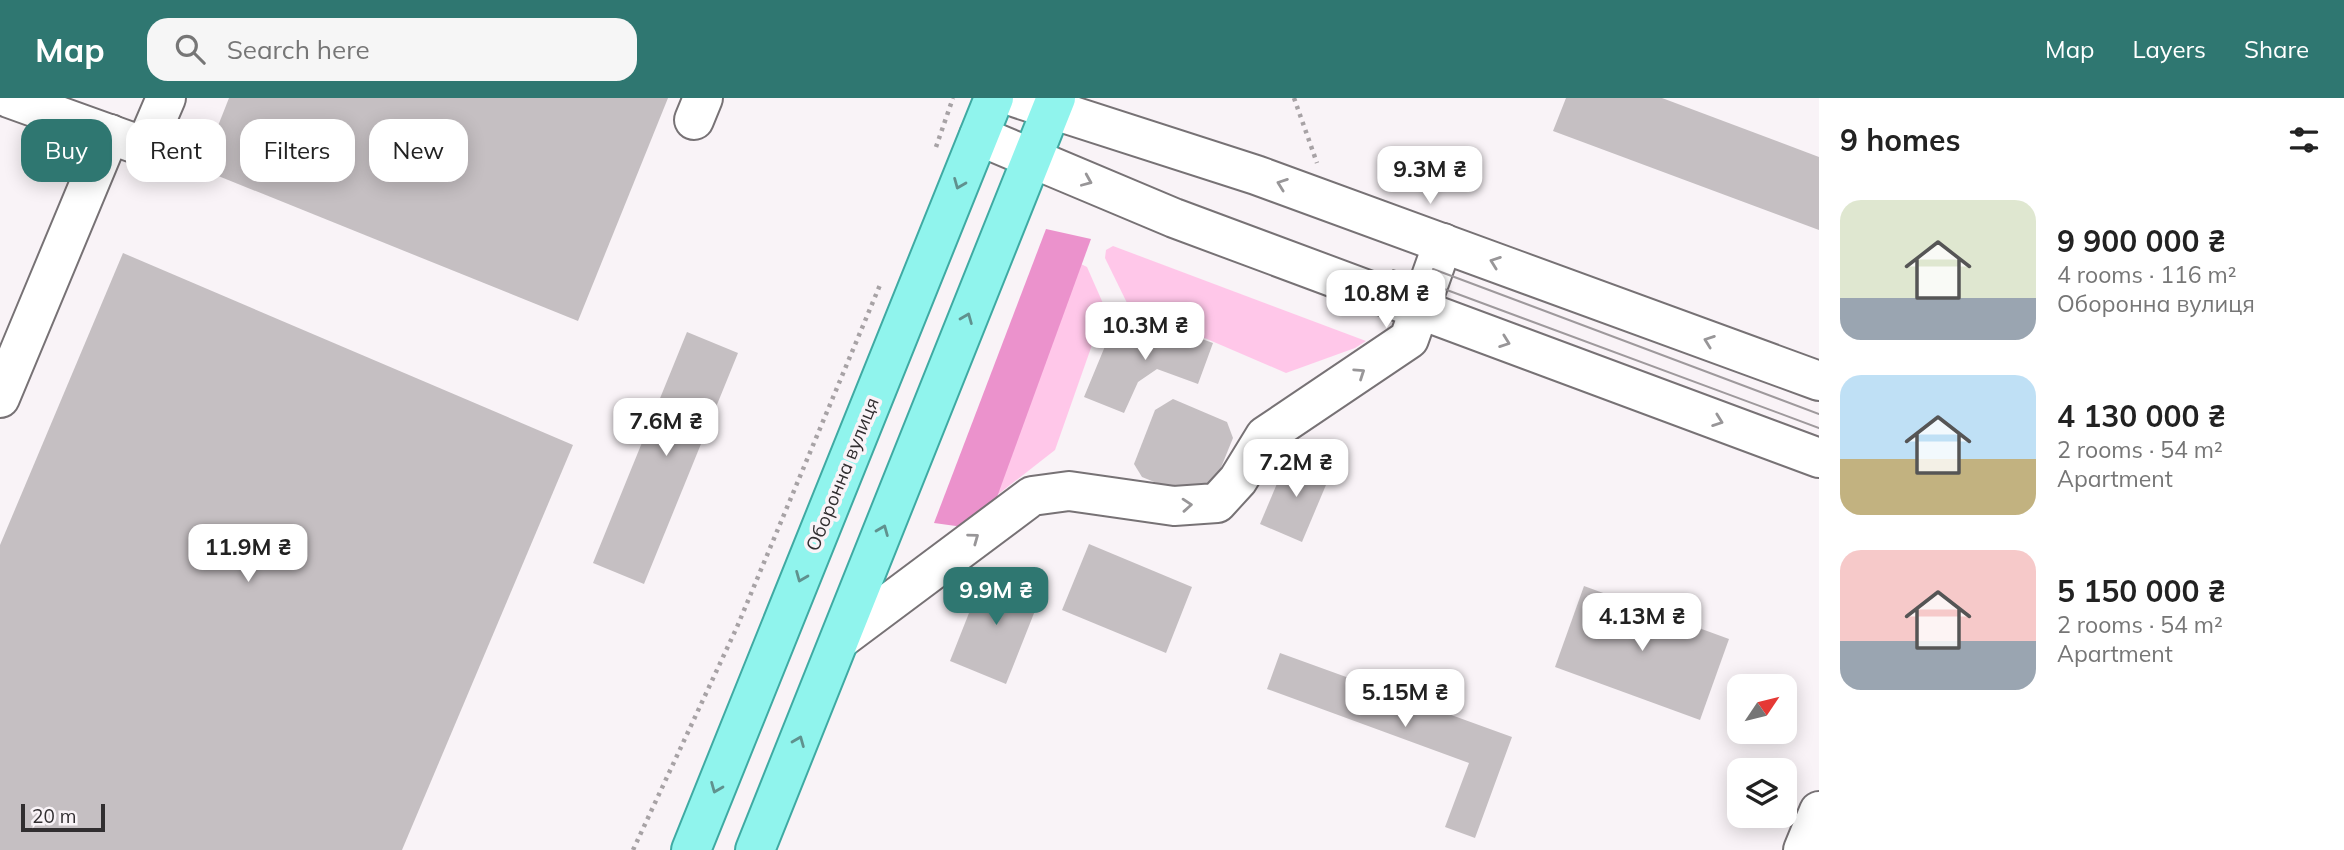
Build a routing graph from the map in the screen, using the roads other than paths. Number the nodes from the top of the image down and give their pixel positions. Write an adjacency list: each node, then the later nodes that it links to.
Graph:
1 (9, 98): 5 (street)
2 (166, 98): 6 (street)
3 (994, 98): 7 (main road, Оборонна вулиця)
4 (1041, 102): 8 (main road); 10 (street, one-way to 4)
5 (68, 119)
6 (112, 135)
7 (979, 136): 8 (street); 17 (main road, Оборонна вулиця, one-way to 17)
8 (1031, 157): 11 (street, one-way to 11); 15 (main road, one-way to 8)
9 (90, 182): 13 (street)
10 (1443, 243): 11 (street); 12 (street, one-way to 10)
11 (1414, 325): 14 (street, one-way to 14); 15 (street, one-way to 11)
12 (1819, 381)
13 (0, 398)
14 (1819, 458)
15 (842, 638): 18 (main road, one-way to 15)
16 (1819, 811): 19 (street)
17 (691, 850)
18 (755, 850)
19 (1803, 850)

